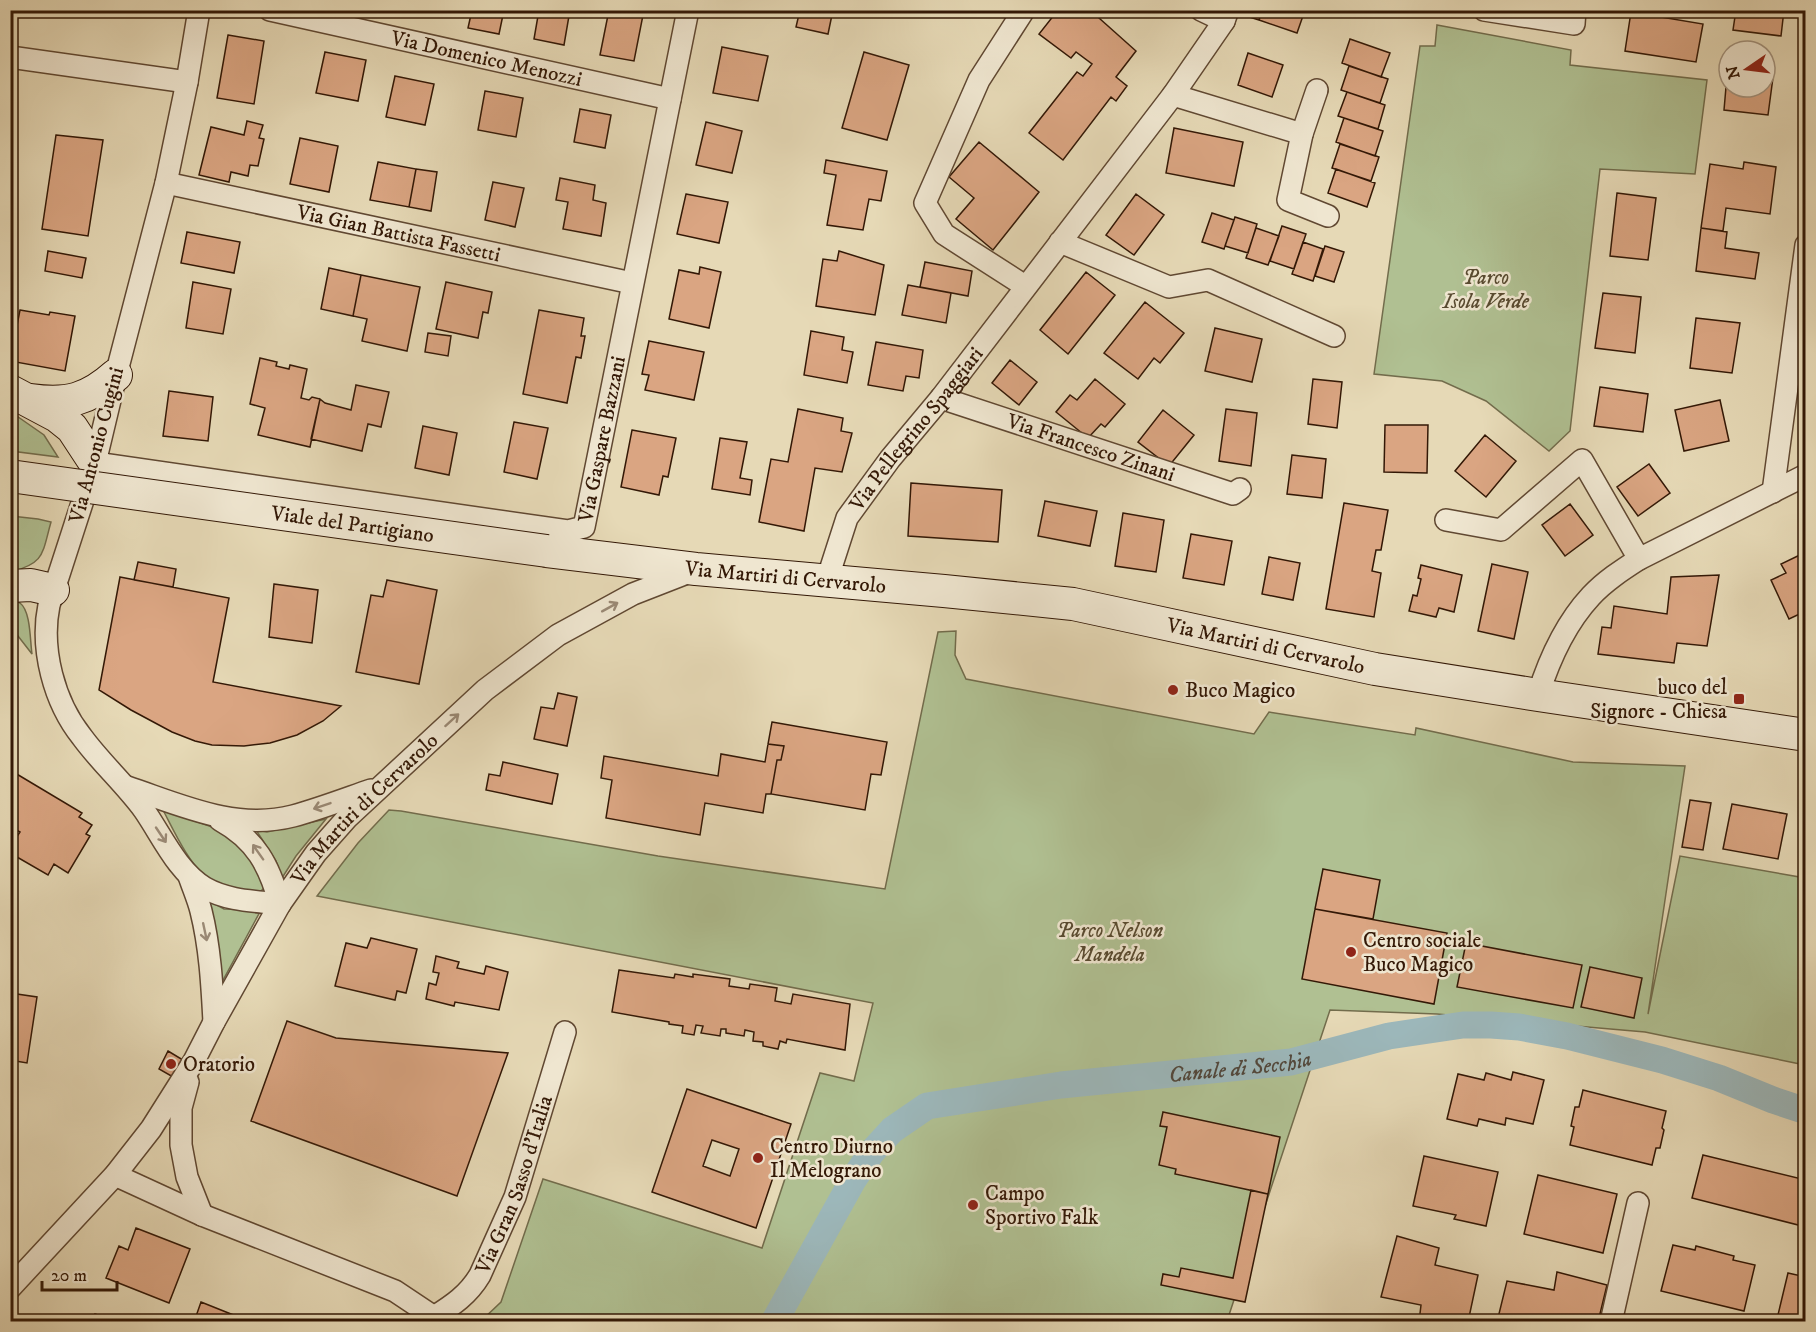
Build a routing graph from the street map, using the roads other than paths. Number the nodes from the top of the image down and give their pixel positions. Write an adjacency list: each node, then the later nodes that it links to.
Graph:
1 (199, 10): 11 (street, Via Antonio Cugini)
2 (210, 10): 11 (street, Via Antonio Cugini)
3 (270, 10): 14 (street, Via Domenico Menozzi)
4 (688, 10): 14 (street, Via Gaspare Bazzani)
5 (1024, 10): 21 (street)
6 (1201, 10): 9 (street, Via Pellegrino Spaggiari)
7 (1484, 10): 8 (street)
8 (1575, 10)
9 (1226, 16): 13 (street, Via Pellegrino Spaggiari)
10 (10, 57): 11 (street)
11 (187, 82): 16 (street, Via Antonio Cugini)
12 (1317, 90): 15 (street)
13 (1173, 95): 15 (street); 18 (street, Via Pellegrino Spaggiari)
14 (670, 99): 20 (street, Via Gaspare Bazzani)
15 (1302, 134): 17 (street)
16 (166, 183): 20 (street, Via Gian Battista Fassetti); 23 (street, Via Antonio Cugini)
17 (1329, 216)
18 (1060, 242): 21 (street, Via Pellegrino Spaggiari); 22 (street)
19 (1806, 245): 30 (street)
20 (633, 283): 26 (street, Via Gaspare Bazzani)
21 (1025, 286): 25 (street, Via Pellegrino Spaggiari)
22 (1334, 336)
23 (116, 375): 24 (main road); 26 (street, Via Antonio Cugini)
24 (19, 396): 26 (main road)
25 (941, 398): 29 (street, Via Francesco Zinani); 34 (street, Via Pellegrino Spaggiari)
26 (96, 463): 36 (street, Via Antonio Cugini)
27 (10, 476): 33 (main road, Viale del Partigiano, bridge)
28 (1806, 476): 30 (street)
29 (1240, 489)
30 (1773, 492): 32 (street)
31 (1446, 520): 32 (street)
32 (1639, 559): 37 (street)
33 (696, 569): 34 (main road, Via Martiri di Cervarolo); 40 (street, Via Martiri di Cervarolo, one-way to 33)
34 (827, 580): 37 (main road, Via Martiri di Cervarolo)
35 (10, 586): 36 (main road)
36 (53, 590): 39 (street, Via Antonio Cugini)
37 (1538, 695): 38 (main road, Via Martiri di Cervarolo)
38 (1806, 735)
39 (127, 788): 41 (street, Via Antonio Cugini); 42 (street, Via Antonio Cugini, one-way to 42)
40 (378, 788): 41 (street, Via Antonio Cugini, one-way to 41); 43 (street, Via Martiri di Cervarolo)
41 (214, 817): 43 (street, Via Antonio Cugini, one-way to 41)
42 (189, 876): 43 (street, Via Antonio Cugini); 44 (street, Via Antonio Cugini, one-way to 44)
43 (280, 904): 44 (street, Via Martiri di Cervarolo)
44 (214, 1022): 46 (street, Via Martiri di Cervarolo)
45 (566, 1032): 51 (street, Via Gran Sasso d'Italia)
46 (194, 1061): 47 (street, Via Martiri di Cervarolo); 49 (street)
47 (116, 1175): 49 (street, Via Gran Sasso d'Italia); 50 (street, Via Martiri di Cervarolo)
48 (1638, 1203): 52 (street)
49 (202, 1215): 51 (street, Via Gran Sasso d'Italia)
50 (10, 1288)
51 (434, 1319)
52 (1611, 1322)

